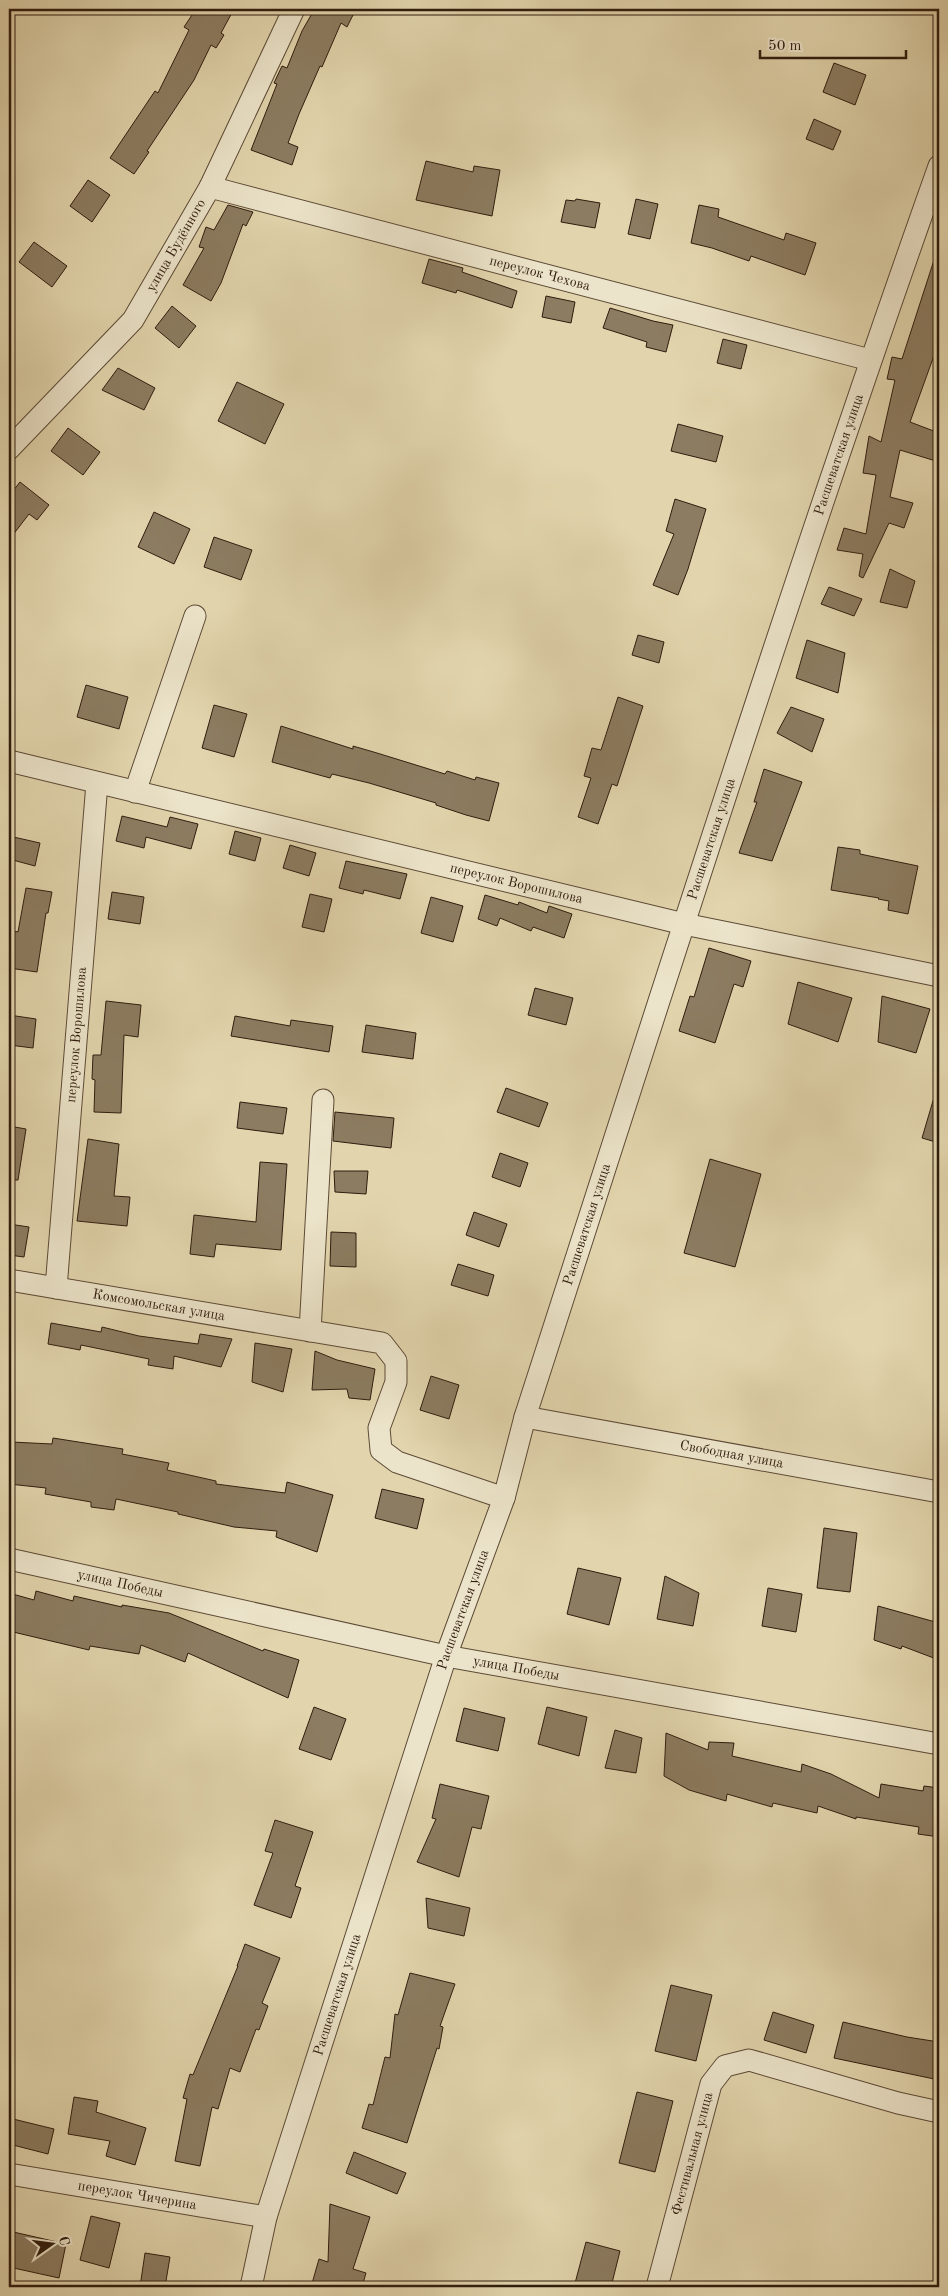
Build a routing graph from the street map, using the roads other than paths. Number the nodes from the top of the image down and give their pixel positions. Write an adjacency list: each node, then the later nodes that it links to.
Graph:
1 (294, 9): 3 (street, улица Будённого)
2 (939, 166): 4 (street, Расшеватская улица)
3 (210, 187): 4 (street, переулок Чехова); 5 (street, улица Будённого)
4 (870, 360): 10 (street, Расшеватская улица)
5 (9, 449)
6 (195, 616): 9 (street)
7 (9, 761): 8 (street, переулок Ворошилова)
8 (97, 783): 9 (street, переулок Ворошилова); 14 (street, переулок Ворошилова)
9 (135, 792): 10 (street, переулок Ворошилова)
10 (684, 924): 11 (street, переулок Ворошилова); 16 (street, Расшеватская улица)
11 (939, 976)
12 (323, 1100): 15 (street)
13 (9, 1280): 14 (street, Комсомольская улица)
14 (56, 1288): 15 (street, Комсомольская улица)
15 (310, 1331): 18 (street, Комсомольская улица)
16 (525, 1417): 17 (street, Свободная улица); 18 (street, Расшеватская улица)
17 (939, 1492)
18 (504, 1498): 20 (street, Расшеватская улица)
19 (9, 1559): 20 (street, улица Победы)
20 (446, 1656): 21 (street, улица Победы); 24 (street, Расшеватская улица)
21 (939, 1744)
22 (939, 2112): 26 (street, Фестивальная улица)
23 (9, 2174): 24 (street, переулок Чичерина)
24 (266, 2218): 25 (street, Расшеватская улица)
25 (251, 2287)
26 (657, 2287)

